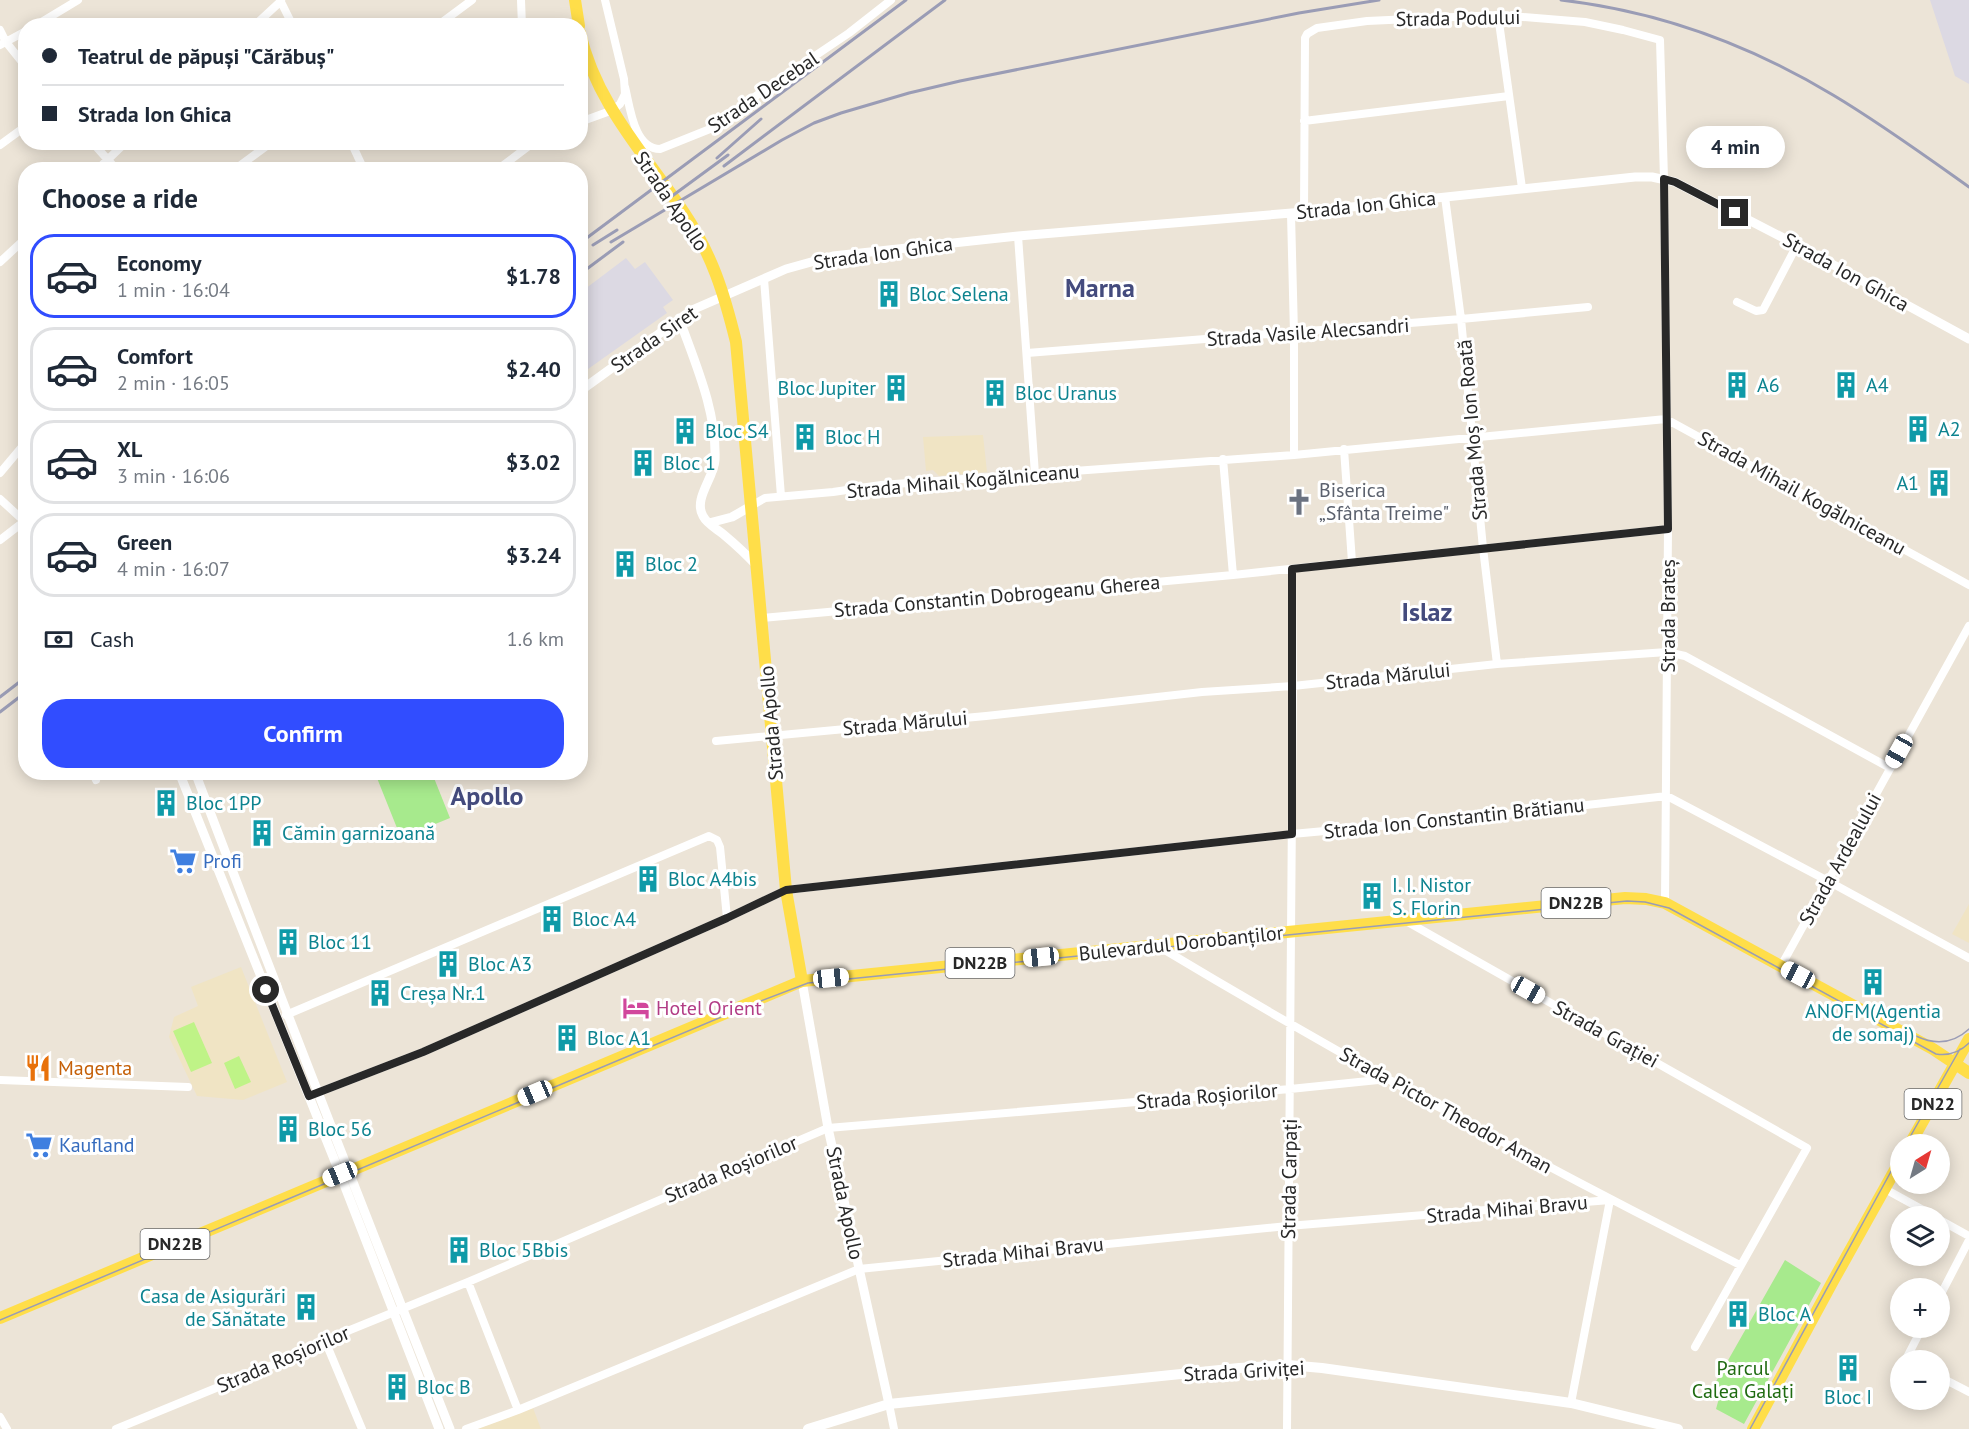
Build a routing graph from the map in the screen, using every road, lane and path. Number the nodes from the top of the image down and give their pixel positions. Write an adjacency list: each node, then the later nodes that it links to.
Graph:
1 (78, 0): 9 (street)
2 (472, 0): 12 (street)
3 (521, 0): 13 (street)
4 (575, 0): 14 (main road)
5 (605, 0): 21 (street, Strada Decebal)
6 (891, 0): 21 (street, Strada Decebal)
7 (280, 1): 10 (street); 11 (street)
8 (1498, 15): 17 (street, Strada Podului); 22 (street); 24 (street, Strada Podului)
9 (48, 18)
10 (262, 18)
11 (289, 18)
12 (448, 18)
13 (522, 18)
14 (578, 18)
15 (0, 30): 18 (street)
16 (18, 36): 18 (street)
17 (1660, 40): 36 (street, Strada Brateș)
18 (3, 44): 19 (street)
19 (18, 59)
20 (588, 59): 65 (main road, Strada Apollo)
21 (625, 87): 23 (street)
22 (1509, 96): 24 (street); 37 (street)
23 (588, 119)
24 (1304, 121): 39 (street)
25 (18, 132): 26 (street)
26 (0, 145)
27 (100, 150): 31 (street)
28 (118, 150): 31 (street)
29 (261, 150): 34 (street)
30 (522, 150): 35 (street)
31 (108, 159): 32 (street); 33 (street)
32 (105, 162)
33 (110, 162)
34 (245, 162)
35 (507, 162)
36 (1664, 179): 37 (street, Strada Ion Ghica); 43 (street, Strada Ion Ghica); 55 (street, Strada Brateș)
37 (1522, 188): 38 (street, Strada Ion Ghica)
38 (1445, 197): 39 (street, Strada Ion Ghica); 50 (street, Strada Moș Ion Roată)
39 (1304, 212): 40 (street, Strada Ion Ghica)
40 (1291, 214): 41 (street, Strada Ion Ghica); 51 (street)
41 (1018, 236): 45 (street, Strada Ion Ghica); 53 (street)
42 (18, 245): 44 (street)
43 (1797, 245): 47 (street); 52 (street, Strada Ion Ghica)
44 (0, 262)
45 (764, 279): 46 (street, Strada Ion Ghica); 63 (street)
46 (730, 293): 49 (street, Strada Siret)
47 (1737, 302)
48 (1588, 307): 50 (street, Strada Vasile Alecsandri)
49 (679, 318): 54 (street, Strada Siret); 67 (street)
50 (1461, 319): 51 (street, Strada Vasile Alecsandri); 56 (street, Strada Moș Ion Roată)
51 (1294, 333): 53 (street, Strada Vasile Alecsandri); 59 (street)
52 (1969, 339)
53 (1027, 353): 62 (street)
54 (588, 385)
55 (1666, 419): 56 (street); 69 (street, Strada Brateș); 76 (street, Strada Mihail Kogălniceanu)
56 (1472, 437): 57 (street); 71 (street, Strada Moș Ion Roată)
57 (1344, 449): 59 (street, Strada Mihail Kogălniceanu); 72 (street)
58 (18, 452): 61 (street)
59 (1294, 454): 60 (street, Strada Mihail Kogălniceanu)
60 (1223, 459): 62 (street, Strada Mihail Kogălniceanu); 75 (street)
61 (0, 473)
62 (1035, 474): 63 (street, Strada Mihail Kogălniceanu)
63 (781, 496): 65 (street, Strada Mihail Kogălniceanu)
64 (0, 499): 66 (street)
65 (751, 506): 67 (street, Strada Mihail Kogălniceanu); 73 (main road, Strada Apollo)
66 (18, 514)
67 (709, 523): 73 (street)
68 (18, 526): 70 (street)
69 (1668, 529): 71 (street); 79 (street, Strada Brateș)
70 (0, 540)
71 (1483, 548): 72 (street); 80 (street, Strada Moș Ion Roată)
72 (1352, 562): 74 (street, Strada Constantin Dobrogeanu Gherea)
73 (757, 566): 77 (main road, Strada Apollo)
74 (1292, 569): 75 (street, Strada Constantin Dobrogeanu Gherea); 81 (street, Strada Carpați)
75 (1233, 575): 77 (street, Strada Constantin Dobrogeanu Gherea)
76 (1969, 585)
77 (762, 618): 82 (main road, Strada Apollo)
78 (1969, 626): 84 (street, Strada Ardealului)
79 (1667, 652): 80 (street, Strada Mărului); 84 (street, Strada Mărului); 87 (street, Strada Brateș)
80 (1497, 664): 81 (street, Strada Mărului)
81 (1293, 686): 82 (street, Strada Mărului); 88 (street, Strada Carpați)
82 (771, 736): 83 (street, Strada Mărului); 90 (main road, Strada Apollo)
83 (716, 741)
84 (1890, 768): 89 (street, Strada Ardealului)
85 (181, 780): 109 (street)
86 (198, 780): 99 (street)
87 (1667, 796): 88 (street, Strada Ion Constantin Brătianu); 89 (street); 91 (street, Strada Brateș)
88 (1292, 834): 90 (street, Strada Ion Constantin Brătianu); 94 (street, Strada Carpați)
89 (1828, 880): 96 (street); 97 (street, Strada Ardealului)
90 (786, 890): 92 (street, Strada Ion Constantin Brătianu); 98 (main road, Strada Apollo)
91 (1665, 903): 93 (main road, Bulevardul Dorobanților / DN22B); 97 (main road, Bulevardul Dorobanților / DN22B)
92 (727, 918): 99 (street); 109 (street, Strada Ion Constantin Brătianu)
93 (1404, 920): 94 (main road, Bulevardul Dorobanților / DN22B); 120 (street, Strada Grației)
94 (1290, 932): 95 (main road, Bulevardul Dorobanților / DN22B); 100 (street, Strada Carpați)
95 (1157, 945): 98 (main road, Bulevardul Dorobanților / DN22B); 100 (street, Strada Pictor Theodor Aman)
96 (1969, 958)
97 (1781, 966): 102 (main road, Bulevardul Dorobanților / DN22B)
98 (802, 981): 110 (street, Strada Apollo); 112 (main road, Bulevardul Dorobanților / DN22B)
99 (286, 1015): 109 (street)
100 (1291, 1024): 105 (street, Strada Pictor Theodor Aman); 108 (street, Strada Carpați)
101 (1969, 1039): 102 (main road, DN22)
102 (1956, 1062): 103 (main road, Bulevardul Dorobanților / DN22B); 104 (main road, Bulevardul Dorobanților / DN22B); 111 (main road, DN22)
103 (1969, 1066)
104 (1969, 1073)
105 (1388, 1079): 108 (street, Strada Roșiorilor); 115 (street, Strada Pictor Theodor Aman)
106 (0, 1080): 107 (street)
107 (188, 1087)
108 (1290, 1089): 110 (street, Strada Roșiorilor); 117 (street, Strada Carpați)
109 (313, 1094): 112 (street)
110 (828, 1128): 121 (street, Strada Apollo); 123 (street, Strada Roșiorilor)
111 (1916, 1134)
112 (345, 1172): 124 (street); 125 (main road, Bulevardul Dorobanților / DN22B)
113 (1890, 1180): 114 (main road)
114 (1885, 1190): 116 (street); 145 (main road)
115 (1610, 1200): 117 (street, Strada Mihai Bravu); 120 (street, Strada Pictor Theodor Aman); 131 (street)
116 (1915, 1206)
117 (1288, 1226): 121 (street, Strada Mihai Bravu); 128 (street, Strada Carpați)
118 (1950, 1226): 119 (street)
119 (1969, 1238): 122 (street)
120 (1740, 1265): 127 (street)
121 (859, 1269): 132 (street, Strada Apollo); 133 (street, Strada Mihai Bravu)
122 (1949, 1278)
123 (468, 1282): 124 (street, Strada Roșiorilor); 133 (street)
124 (398, 1310): 126 (street, Strada Roșiorilor); 138 (street); 139 (street)
125 (0, 1318)
126 (326, 1343): 136 (street, Strada Roșiorilor); 137 (street)
127 (1695, 1347)
128 (1288, 1365): 131 (main road, Strada Griviței); 132 (main road, Strada Griviței); 143 (street, Strada Carpați)
129 (1950, 1382): 130 (street)
130 (1969, 1392)
131 (1571, 1403): 144 (main road, Strada Griviței)
132 (889, 1404): 141 (main road, Strada Griviței); 142 (street, Strada Apollo)
133 (518, 1410): 140 (street, Strada Mihai Bravu)
134 (0, 1417): 135 (street)
135 (7, 1429)
136 (116, 1429)
137 (362, 1429)
138 (439, 1429)
139 (450, 1429)
140 (466, 1429)
141 (808, 1429)
142 (894, 1429)
143 (1287, 1429)
144 (1678, 1429)
145 (1754, 1429)

